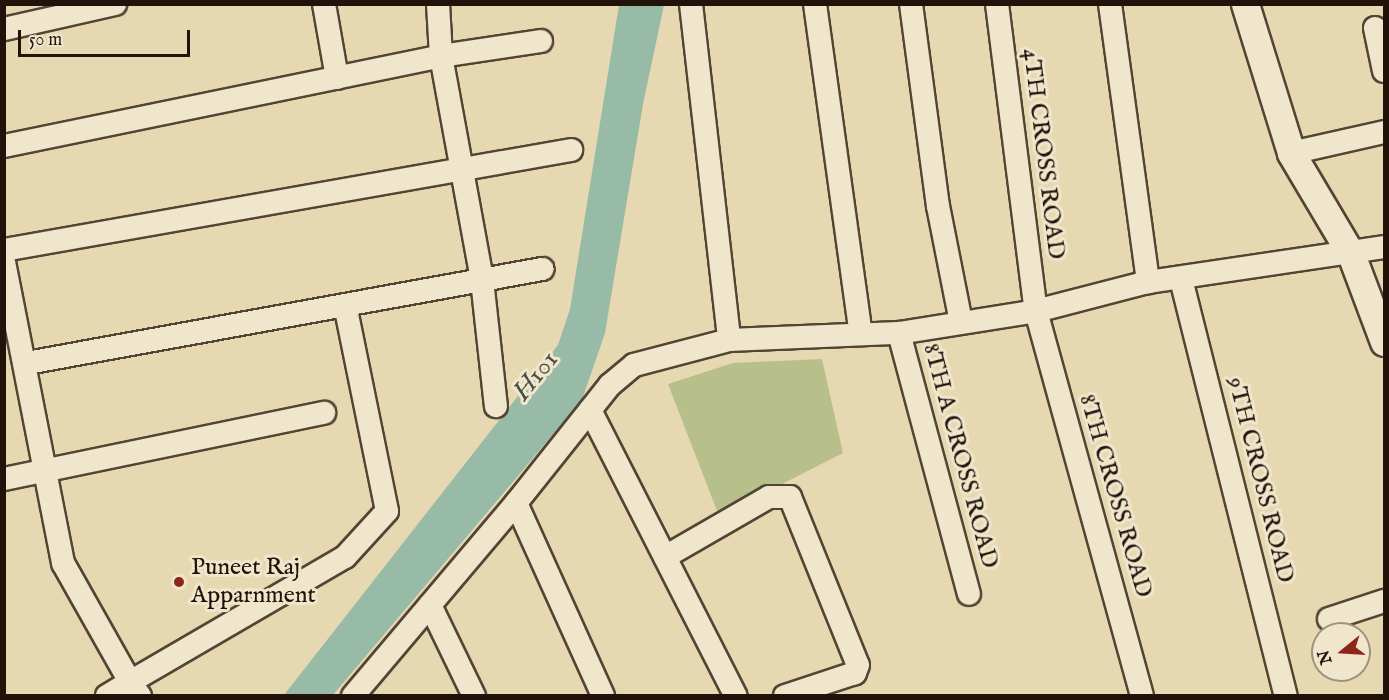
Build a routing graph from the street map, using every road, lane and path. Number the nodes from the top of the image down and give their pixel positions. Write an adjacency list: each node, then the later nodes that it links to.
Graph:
1 (115, 4): 11 (street)
2 (324, 4): 15 (street)
3 (438, 4): 13 (street)
4 (691, 4): 34 (street)
5 (815, 4): 33 (street)
6 (911, 4): 31 (street)
7 (997, 4): 30 (street, 4TH CROSS ROAD)
8 (1110, 4): 28 (street)
9 (1245, 4): 19 (street)
10 (1375, 28): 14 (street)
11 (4, 29)
12 (541, 41): 13 (street)
13 (441, 56): 15 (street); 20 (street)
14 (1384, 71)
15 (337, 78): 17 (street)
16 (1384, 132): 19 (street)
17 (4, 146)
18 (571, 150): 20 (street)
19 (1291, 153): 23 (street)
20 (464, 170): 22 (street); 27 (street)
21 (1384, 247): 23 (street)
22 (4, 250)
23 (1351, 254): 26 (street); 35 (street)
24 (4, 262): 36 (street)
25 (542, 269): 27 (street)
26 (1181, 279): 28 (street); 57 (street, 9TH CROSS ROAD)
27 (482, 280): 29 (street); 37 (street)
28 (1148, 282): 30 (street)
29 (345, 305): 36 (street); 49 (street)
30 (1035, 311): 31 (street); 56 (street, 8TH CROSS ROAD)
31 (961, 322): 32 (street)
32 (899, 333): 33 (street); 44 (street, 8TH A CROSS ROAD)
33 (861, 334): 34 (street)
34 (729, 340): 38 (street)
35 (1384, 342)
36 (19, 359): 40 (street)
37 (496, 406)
38 (590, 410): 42 (street); 43 (street)
39 (324, 413): 40 (street)
40 (46, 470): 41 (street); 49 (street)
41 (4, 479)
42 (516, 503): 46 (street); 53 (street)
43 (665, 557): 48 (street); 54 (street)
44 (969, 594)
45 (1384, 601): 47 (street)
46 (430, 605): 50 (street); 52 (street)
47 (1329, 619)
48 (848, 686): 55 (street)
49 (135, 689): 51 (street)
50 (355, 694)
51 (107, 696)
52 (474, 696)
53 (603, 696)
54 (736, 696)
55 (785, 696)
56 (1142, 696)
57 (1286, 696)

